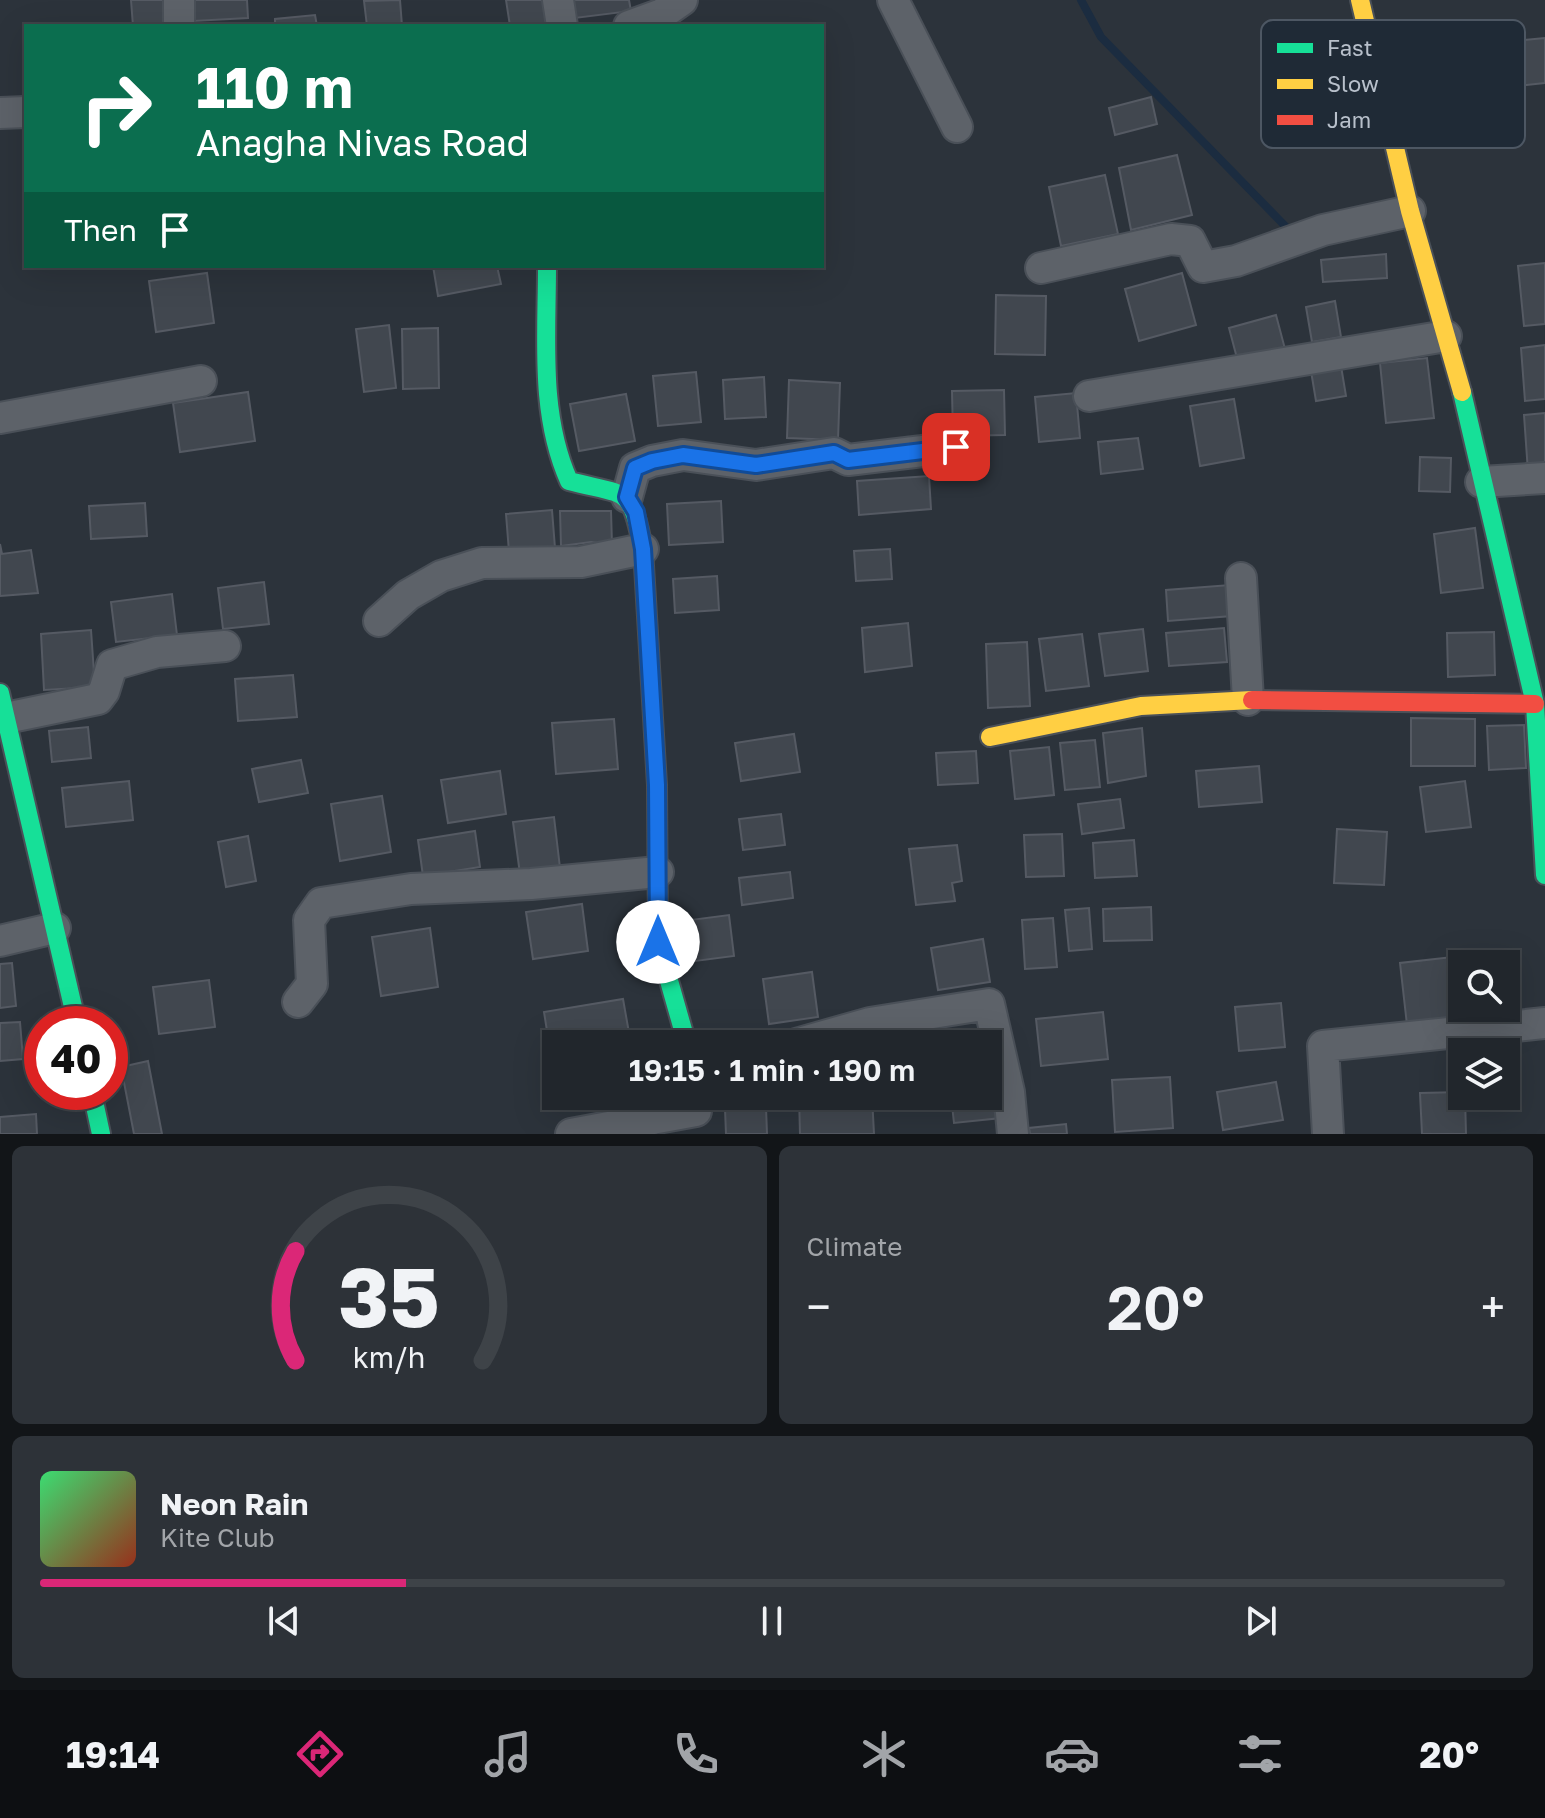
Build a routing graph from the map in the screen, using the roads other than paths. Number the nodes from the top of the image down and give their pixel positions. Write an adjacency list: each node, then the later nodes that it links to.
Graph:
1 (179, 0): 7 (street)
2 (558, 0): 8 (street)
3 (682, 0): 9 (street)
4 (893, 0): 12 (street)
5 (1360, 0): 6 (street)
6 (1365, 20)
7 (179, 24)
8 (562, 24)
9 (634, 24)
10 (24, 112): 11 (street)
11 (0, 113)
12 (957, 127)
13 (1395, 148): 14 (street)
14 (1410, 211): 16 (street); 17 (street)
15 (547, 268): 24 (street)
16 (1041, 268)
17 (1446, 336): 19 (street); 23 (street)
18 (201, 381): 20 (street)
19 (1089, 396)
20 (0, 418)
21 (956, 447): 24 (street)
22 (1545, 478): 23 (street)
23 (1481, 482): 30 (street)
24 (627, 497): 25 (street)
25 (643, 549): 27 (street); 33 (street)
26 (1241, 578): 29 (street)
27 (379, 621)
28 (225, 646): 31 (street)
29 (1248, 700): 30 (street); 32 (street)
30 (1535, 704): 34 (street)
31 (3, 705): 35 (street)
32 (990, 737)
33 (658, 872): 37 (street); 40 (street)
34 (1545, 875)
35 (55, 928): 36 (street); 38 (street)
36 (0, 941)
37 (298, 1002)
38 (73, 1006)
39 (1545, 1023): 50 (street)
40 (683, 1030)
41 (845, 1030): 42 (street)
42 (995, 1030)
43 (1002, 1061): 49 (street)
44 (96, 1110): 47 (street)
45 (696, 1110): 46 (street)
46 (641, 1127): 48 (street)
47 (101, 1134)
48 (571, 1134)
49 (1013, 1134)
50 (1328, 1134)

